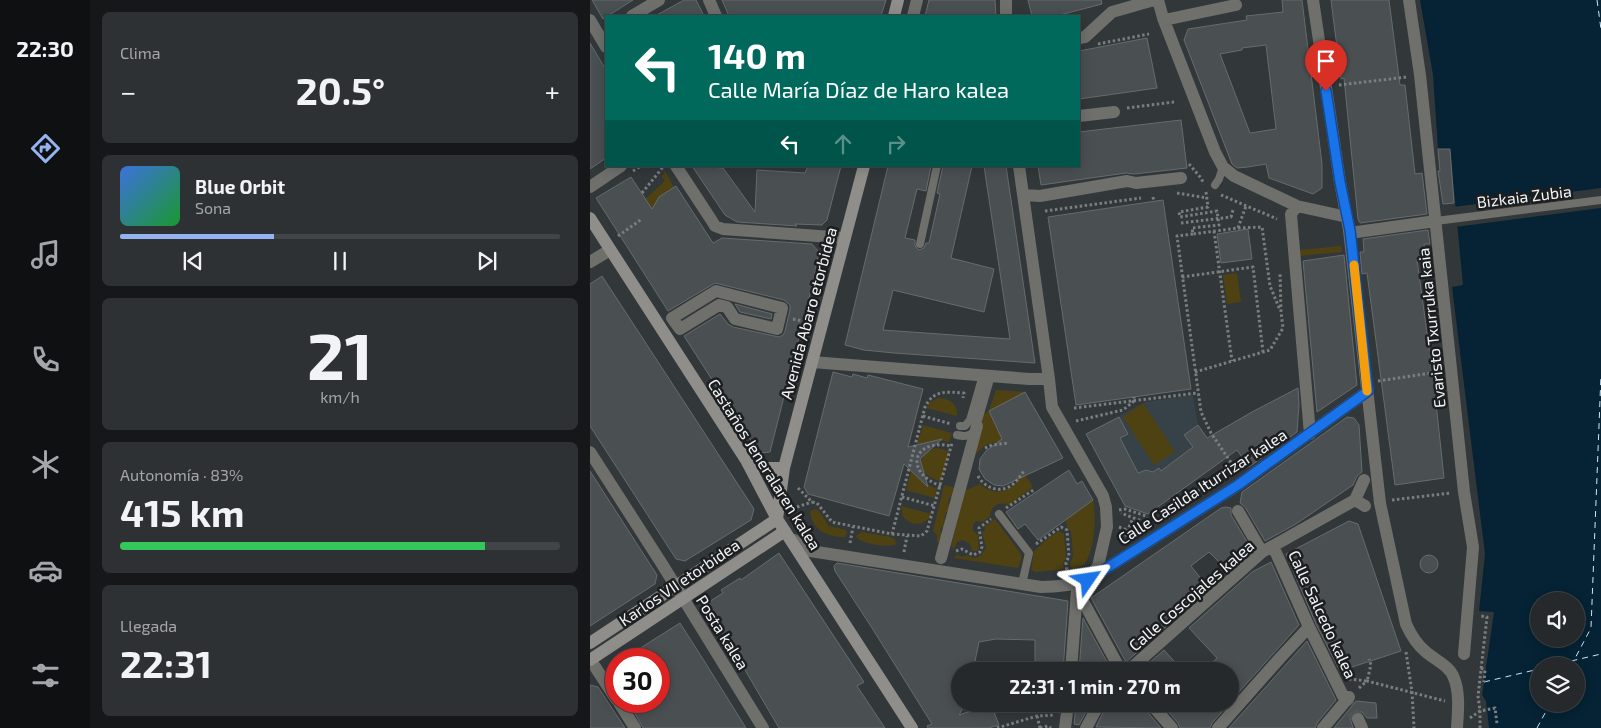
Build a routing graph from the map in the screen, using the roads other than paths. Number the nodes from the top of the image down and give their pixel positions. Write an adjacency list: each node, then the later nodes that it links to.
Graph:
1 (659, 0): 11 (street)
2 (709, 0): 12 (street)
3 (898, 0): 13 (street)
4 (917, 0): 14 (street)
5 (1006, 0): 15 (street)
6 (1154, 0): 19 (street)
7 (1158, 0): 16 (street)
8 (1313, 0): 34 (street)
9 (1408, 0): 36 (street, Evaristo Txurruka kaia)
10 (1236, 5): 16 (street)
11 (634, 15)
12 (716, 15)
13 (894, 15)
14 (913, 15)
15 (1006, 15)
16 (1163, 18): 27 (street)
17 (590, 20): 18 (street)
18 (603, 33)
19 (1080, 38)
20 (1119, 110): 21 (street)
21 (1080, 116)
22 (619, 167): 29 (street)
23 (677, 167): 38 (street)
24 (864, 167): 38 (street, Avenida Abaro etorbidea)
25 (937, 167): 40 (lane)
26 (1019, 167): 31 (street)
27 (1222, 167): 30 (lane); 33 (street)
28 (1181, 178): 31 (street)
29 (590, 186)
30 (1213, 188)
31 (1023, 196): 45 (street)
32 (1601, 200): 36 (lane, Bizkaia Zubia)
33 (1297, 206): 34 (street); 49 (street)
34 (1347, 217): 37 (street)
35 (590, 218): 39 (street, Castaños Jeneralaren kalea)
36 (1436, 221): 37 (street); 68 (street, Evaristo Txurruka kaia)
37 (1350, 230): 46 (street)
38 (845, 238): 43 (street, Avenida Abaro etorbidea)
39 (612, 244): 41 (street); 52 (street, Castaños Jeneralaren kalea)
40 (920, 244)
41 (590, 262)
42 (680, 329): 42 (street)
43 (812, 362): 44 (street); 53 (street, Avenida Abaro etorbidea)
44 (987, 375): 45 (street); 47 (lane); 48 (lane)
45 (1049, 379): 62 (street)
46 (1373, 386): 49 (street, Calle Casilda Iturrizar kalea); 78 (street)
47 (958, 426)
48 (977, 426): 50 (lane); 61 (street)
49 (1310, 434): 62 (street, Calle Casilda Iturrizar kalea)
50 (955, 437)
51 (590, 452): 64 (street, Posta kalea)
52 (746, 460): 53 (street); 57 (street, Castaños Jeneralaren kalea)
53 (784, 468): 57 (street, Avenida Abaro etorbidea); 58 (street, Avenida Abaro etorbidea)
54 (1364, 480): 59 (street, Calle Coscojales kalea)
55 (1238, 511): 60 (street, Calle Salcedo kalea)
56 (999, 514): 63 (lane)
57 (778, 519): 58 (street, Castaños Jeneralaren kalea); 64 (street, Karlos VII etorbidea)
58 (785, 531): 63 (street, Calle Casilda Iturrizar kalea); 65 (street, Karlos VII etorbidea); 81 (street, Castaños Jeneralaren kalea)
59 (1273, 546): 60 (street, Calle Coscojales kalea); 66 (street, Calle Salcedo kalea)
60 (1262, 552): 72 (street, Calle Coscojales kalea)
61 (941, 558)
62 (1088, 580): 63 (street, Calle Casilda Iturrizar kalea)
63 (1022, 584)
64 (675, 587): 65 (street, Posta kalea); 67 (street, Karlos VII etorbidea)
65 (683, 599): 69 (street, Karlos VII etorbidea); 80 (street, Posta kalea)
66 (1309, 627): 85 (street); 86 (street, Calle Salcedo kalea)
67 (590, 643)
68 (1464, 654)
69 (590, 660): 73 (street)
70 (1072, 662): 71 (street)
71 (1116, 662)
72 (1138, 662)
73 (605, 682)
74 (1067, 712): 82 (street)
75 (1095, 712): 83 (street)
76 (1158, 712): 84 (street)
77 (625, 713): 79 (street)
78 (1461, 725)
79 (635, 728)
80 (763, 728)
81 (912, 728)
82 (1065, 728)
83 (1086, 728)
84 (1172, 728)
85 (1218, 728)
86 (1323, 728)

